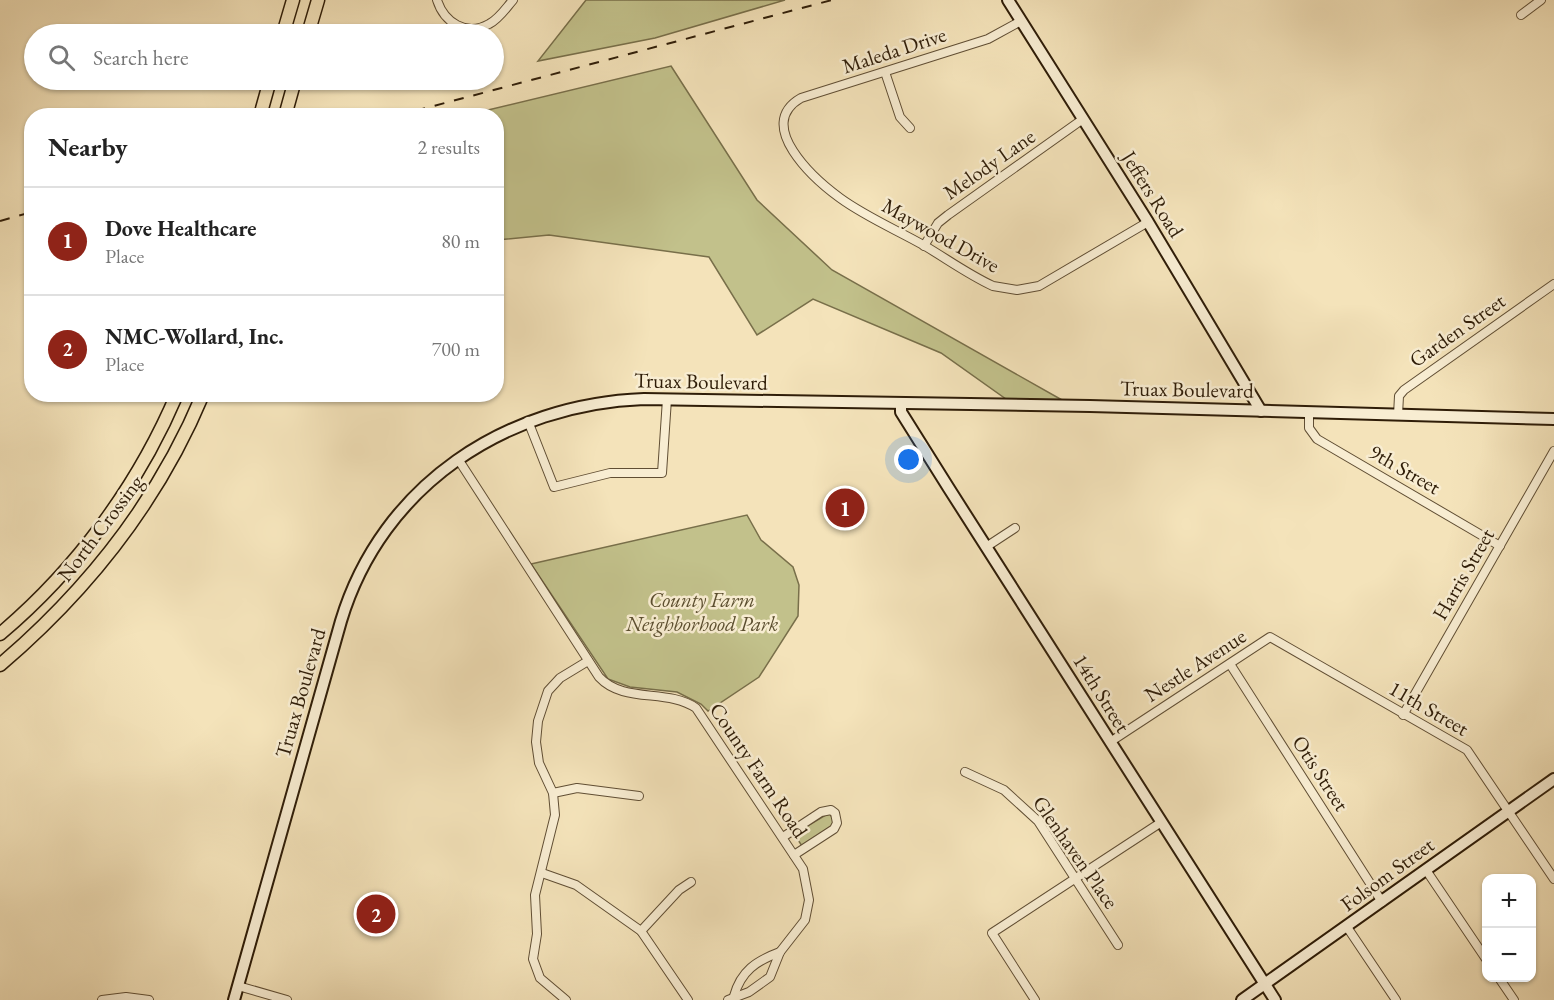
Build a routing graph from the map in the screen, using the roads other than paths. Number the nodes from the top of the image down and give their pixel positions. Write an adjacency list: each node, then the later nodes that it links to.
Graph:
1 (293, 0): 9 (main road)
2 (318, 0): 10 (main road)
3 (437, 0): 11 (street)
4 (513, 0): 12 (street)
5 (1008, 0): 8 (main road, Jeffers Road)
6 (1541, 0): 7 (street)
7 (1521, 15)
8 (1021, 21): 13 (street, Maleda Drive); 19 (main road, Jeffers Road)
9 (286, 24)
10 (311, 24)
11 (453, 24)
12 (490, 24)
13 (885, 72): 18 (street, Maleda Drive); 20 (street)
14 (267, 90): 16 (main road)
15 (292, 90): 17 (main road)
16 (262, 108)
17 (287, 108)
18 (783, 118): 22 (street, Maywood Drive)
19 (1083, 119): 21 (main road, Jeffers Road); 22 (street, Melody Lane)
20 (910, 128)
21 (1148, 222): 22 (street, Maywood Drive); 28 (main road, Jeffers Road)
22 (924, 246)
23 (1554, 284): 30 (street, Garden Street)
24 (667, 399): 27 (main road, Truax Boulevard); 32 (main road, Truax Boulevard); 32 (street)
25 (173, 402): 38 (main road, North Crossing)
26 (198, 402): 42 (main road, North Crossing)
27 (902, 404): 28 (main road, Truax Boulevard); 37 (main road, 14th Street)
28 (1261, 411): 29 (main road, Truax Boulevard)
29 (1309, 413): 30 (main road, Truax Boulevard); 36 (street, 9th Street)
30 (1398, 415): 31 (main road, Truax Boulevard)
31 (1554, 419)
32 (528, 421): 34 (main road, Truax Boulevard)
33 (1554, 451): 36 (street, Harris Street)
34 (458, 459): 40 (street, County Farm Road); 66 (main road, Truax Boulevard)
35 (1015, 528): 37 (street)
36 (1500, 546): 43 (street, Harris Street)
37 (986, 547): 44 (main road, 14th Street)
38 (3, 630)
39 (1270, 637): 41 (street, Nestle Avenue); 43 (street, 11th Street)
40 (588, 661): 47 (street); 51 (street, County Farm Road)
41 (1230, 664): 44 (street, Nestle Avenue); 58 (street, Otis Street)
42 (0, 665)
43 (1402, 715): 49 (street, 11th Street)
44 (1110, 742): 50 (main road, 14th Street)
45 (965, 772): 55 (street, Glenhaven Place)
46 (1554, 779): 49 (main road, Folsom Street)
47 (553, 793): 48 (street); 54 (street)
48 (639, 796)
49 (1508, 812): 53 (main road, Folsom Street); 56 (street, 11th Street)
50 (1160, 823): 55 (street); 65 (main road, 14th Street)
51 (783, 837): 52 (street, County Farm Road); 52 (street)
52 (795, 855): 62 (street, County Farm Road)
53 (1426, 870): 58 (main road, Folsom Street); 63 (street)
54 (542, 873): 60 (street); 72 (street)
55 (1075, 878): 61 (street, Glenhaven Place); 74 (street)
56 (1554, 879)
57 (691, 882): 60 (street)
58 (1382, 902): 59 (main road, Folsom Street)
59 (1347, 927): 65 (main road, Folsom Street); 77 (street)
60 (641, 931): 73 (street)
61 (1118, 945)
62 (780, 952): 67 (street, County Farm Road); 67 (street, County Farm Road)
63 (1482, 954)
64 (1502, 982): 78 (street)
65 (1265, 984): 75 (main road, Folsom Street); 76 (main road, 14th Street)
66 (238, 986): 70 (main road, Truax Boulevard); 71 (street)
67 (731, 998)
68 (102, 1000): 69 (street)
69 (149, 1000)
70 (234, 1000)
71 (287, 1000)
72 (566, 1000)
73 (688, 1000)
74 (1035, 1000)
75 (1242, 1000)
76 (1275, 1000)
77 (1396, 1000)
78 (1514, 1000)

